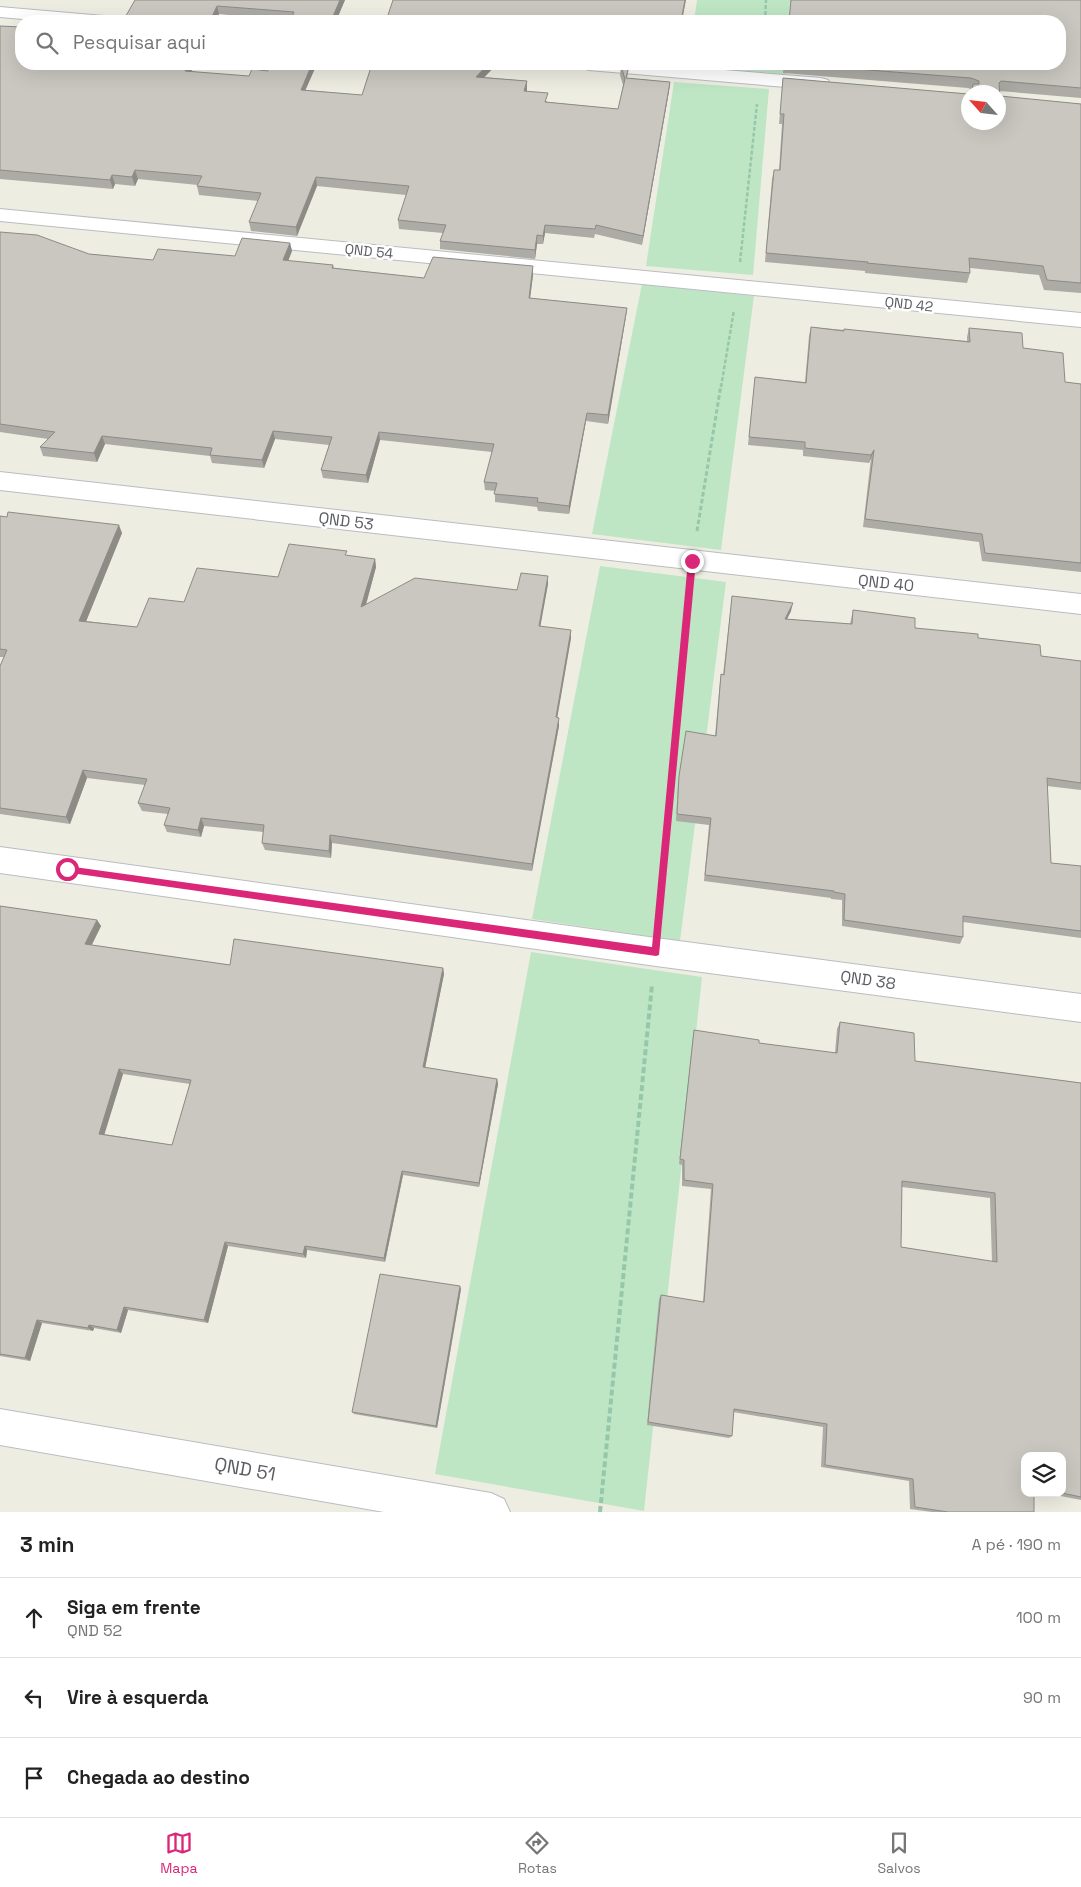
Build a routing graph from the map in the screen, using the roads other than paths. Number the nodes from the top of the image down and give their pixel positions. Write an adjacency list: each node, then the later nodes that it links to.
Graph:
1 (0, 12): 2 (street)
2 (35, 15)
3 (657, 70): 4 (street)
4 (840, 86)
5 (0, 215): 6 (street, QND 54)
6 (738, 287): 7 (street, QND 42)
7 (1081, 320)
8 (0, 481): 9 (street, QND 53)
9 (692, 561): 10 (street, QND 40)
10 (1081, 604)
11 (0, 860): 12 (street, QND 38)
12 (1081, 1008)
13 (0, 1427): 14 (street, QND 51)
14 (491, 1512)

